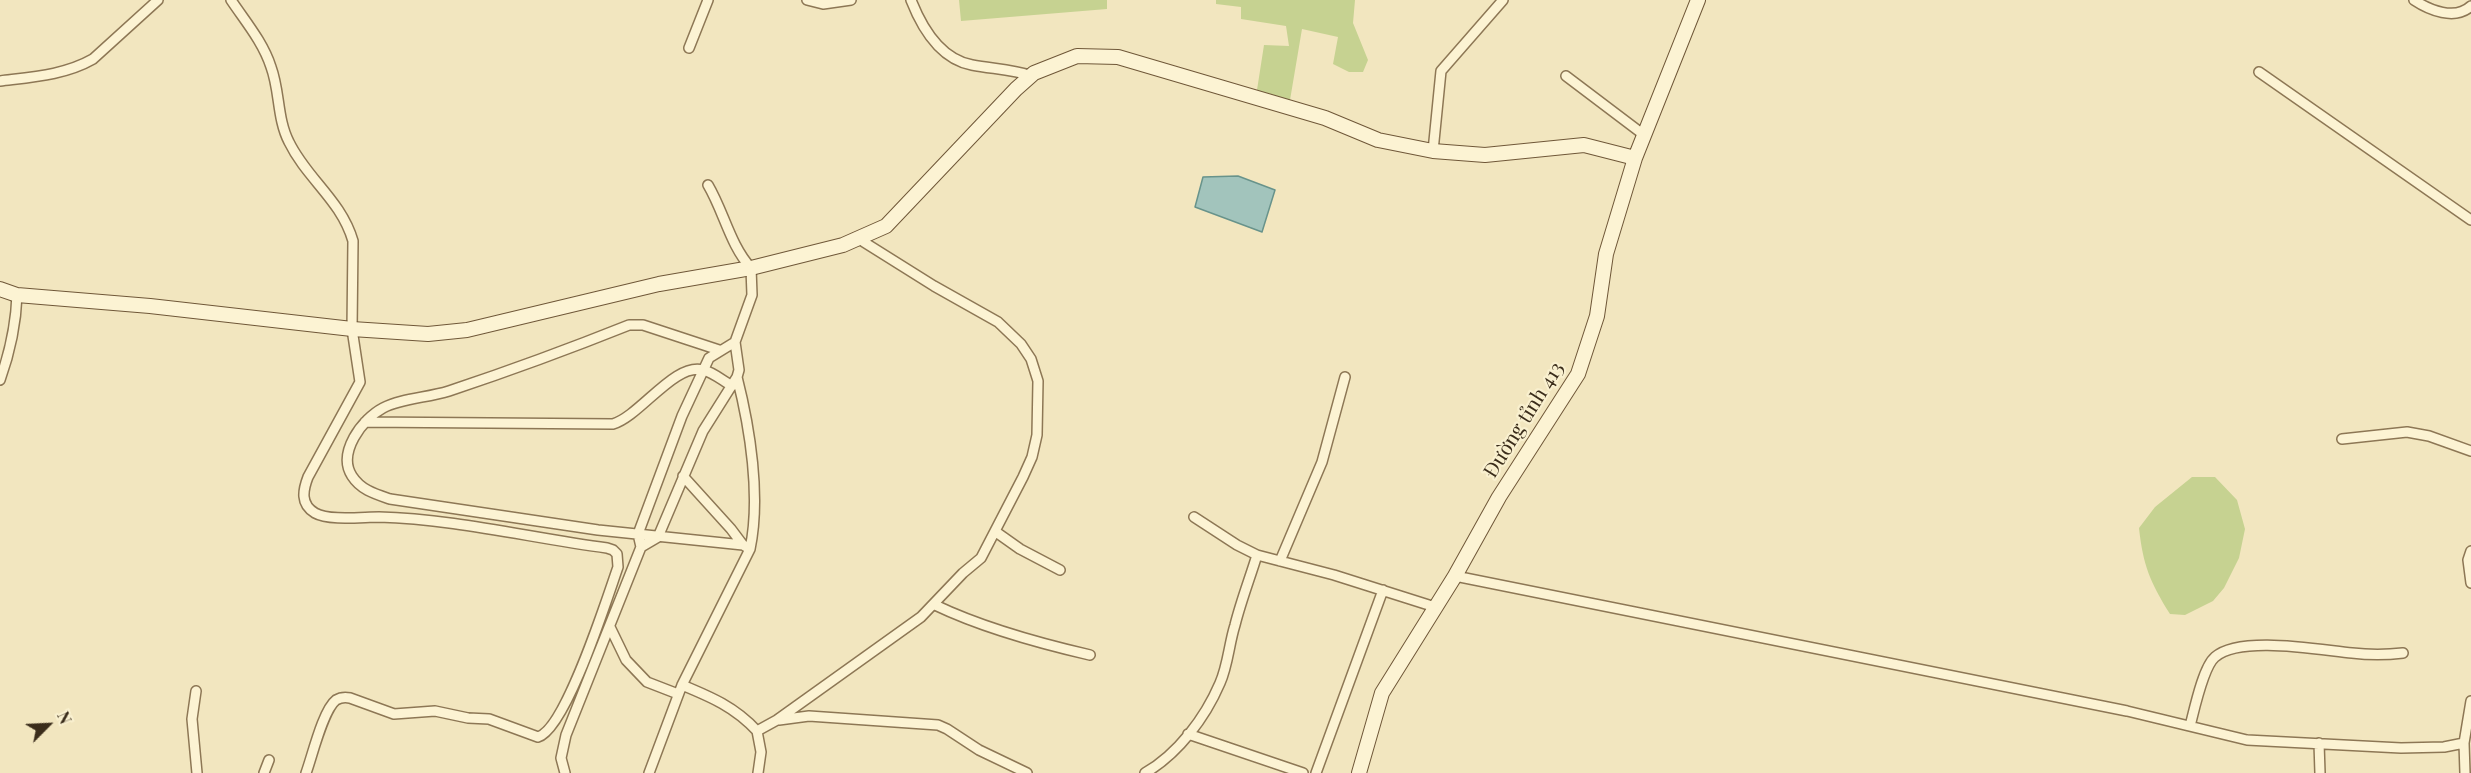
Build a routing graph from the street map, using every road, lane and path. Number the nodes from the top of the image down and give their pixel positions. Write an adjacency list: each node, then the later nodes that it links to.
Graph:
1 (158, 0): 15 (street)
2 (231, 0): 25 (street)
3 (708, 0): 11 (street)
4 (807, 0): 5 (street)
5 (851, 0)
6 (911, 0): 13 (street)
7 (1503, 0): 17 (street)
8 (2414, 0): 10 (street)
9 (1694, 1): 16 (street, Đường tỉnh 413)
10 (2471, 6)
11 (689, 48)
12 (2259, 72): 20 (street)
13 (1032, 76): 17 (street); 21 (street)
14 (1566, 76): 16 (street)
15 (0, 81)
16 (1644, 135): 18 (street, Đường tỉnh 413)
17 (1433, 151): 18 (street)
18 (1635, 158): 47 (street, Đường tỉnh 413)
19 (708, 185): 22 (street)
20 (2471, 220)
21 (859, 239): 22 (street); 38 (street)
22 (751, 268): 25 (street); 26 (street)
23 (0, 289): 24 (street)
24 (17, 295): 25 (street); 31 (street)
25 (352, 329): 67 (street)
26 (735, 342): 27 (street); 29 (street)
27 (718, 350): 28 (street); 33 (street)
28 (704, 370): 32 (street); 33 (street); 39 (street)
29 (737, 377): 32 (street); 42 (street)
30 (1345, 377): 45 (street)
31 (0, 380)
32 (732, 386): 36 (street)
33 (365, 422): 39 (street)
34 (2342, 439): 35 (street)
35 (2471, 451)
36 (683, 476): 40 (street); 42 (street)
37 (1194, 517): 44 (street)
38 (996, 532): 46 (street); 50 (street)
39 (638, 534): 40 (street); 41 (street)
40 (657, 537): 41 (street); 42 (street)
41 (641, 547): 52 (street)
42 (747, 547): 55 (street)
43 (2471, 550): 48 (street)
44 (1257, 555): 45 (street); 61 (street)
45 (1280, 561): 49 (street)
46 (1060, 570)
47 (1455, 576): 51 (street, Đường tỉnh 413); 59 (street)
48 (2471, 583)
49 (1383, 590): 51 (street); 74 (street)
50 (935, 604): 54 (street); 58 (street)
51 (1435, 607): 75 (street, Đường tỉnh 413)
52 (610, 627): 55 (street); 68 (street)
53 (2403, 653): 59 (street)
54 (1090, 655)
55 (680, 690): 60 (street); 69 (street)
56 (196, 691): 65 (street)
57 (2471, 701): 63 (street)
58 (777, 720): 60 (street); 71 (street)
59 (2190, 726): 62 (street)
60 (757, 731): 70 (street)
61 (1188, 734): 72 (street); 73 (street)
62 (2319, 743): 63 (street); 76 (street)
63 (2464, 743): 77 (street)
64 (269, 760): 66 (street)
65 (197, 773)
66 (264, 773)
67 (306, 773)
68 (565, 773)
69 (649, 773)
70 (758, 773)
71 (1027, 773)
72 (1144, 773)
73 (1303, 773)
74 (1316, 773)
75 (1359, 773)
76 (2320, 773)
77 (2465, 773)

